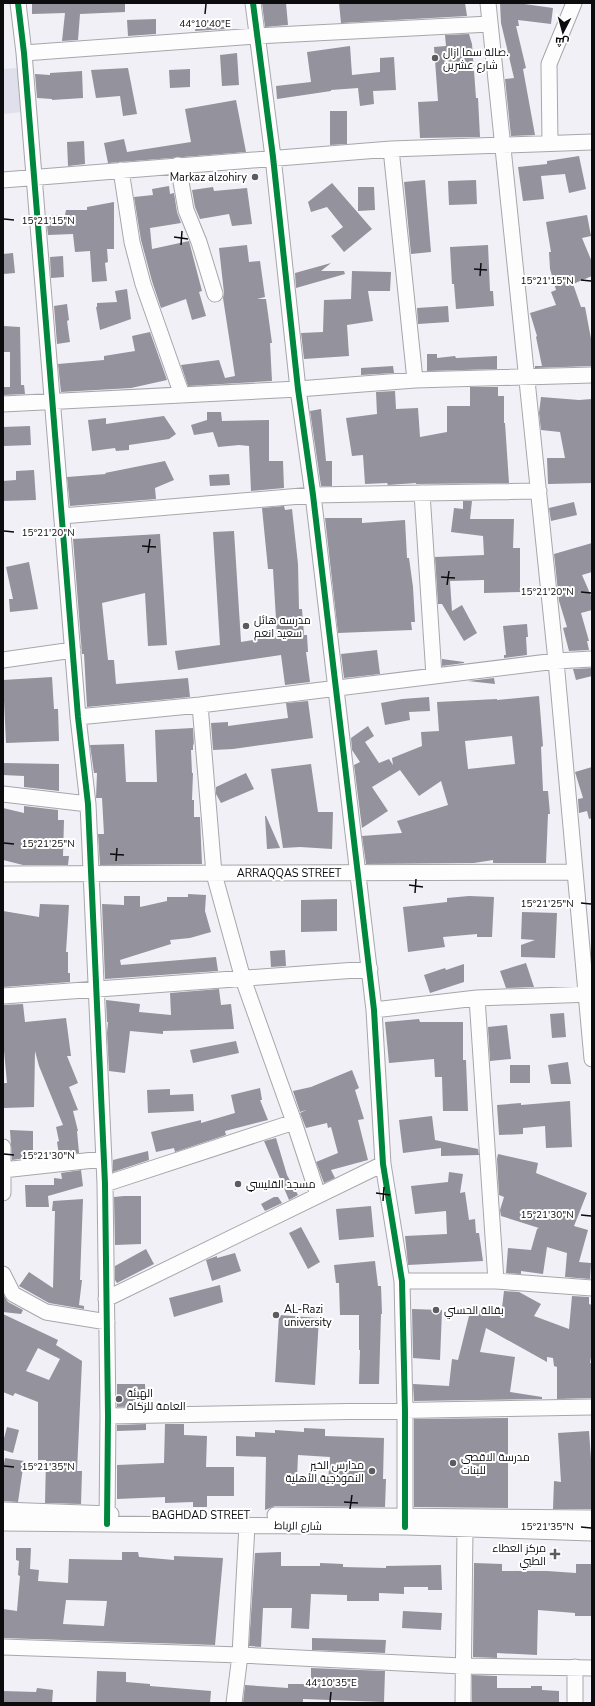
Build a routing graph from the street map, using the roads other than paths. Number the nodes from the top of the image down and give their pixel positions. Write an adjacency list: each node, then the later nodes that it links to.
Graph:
1 (18, 3): 7 (street)
2 (253, 3): 6 (street)
3 (488, 3): 5 (street)
4 (574, 3): 9 (street)
5 (490, 24): 6 (street); 10 (street)
6 (256, 36): 7 (street); 12 (street)
7 (24, 53): 15 (street)
8 (592, 142): 9 (street)
9 (550, 143): 10 (street)
10 (502, 144): 11 (street); 19 (street)
11 (391, 149): 12 (street); 20 (street)
12 (273, 157): 13 (street); 21 (street)
13 (178, 165): 14 (street); 17 (street)
14 (121, 170): 15 (street); 22 (street)
15 (34, 178): 16 (street); 23 (street)
16 (3, 180)
17 (215, 294)
18 (592, 375): 19 (street)
19 (527, 377): 20 (street); 25 (street)
20 (415, 380): 21 (street)
21 (298, 389): 22 (street); 27 (street)
22 (182, 395): 23 (street)
23 (53, 402): 24 (street); 28 (street)
24 (3, 404)
25 (539, 491): 26 (street); 32 (street)
26 (422, 493): 27 (street); 33 (street)
27 (313, 495): 28 (street); 34 (street)
28 (62, 516): 29 (street)
29 (73, 650): 31 (street); 36 (street)
30 (592, 659): 32 (street)
31 (3, 660)
32 (556, 661): 33 (street); 40 (street)
33 (434, 676): 34 (street)
34 (335, 688): 35 (street); 39 (street)
35 (200, 704): 36 (street); 42 (street)
36 (78, 717): 38 (street)
37 (3, 794): 38 (street)
38 (88, 804): 43 (street)
39 (359, 872): 40 (street, ARRAQQAS STREET); 42 (street, ARRAQQAS STREET); 44 (street)
40 (575, 872): 47 (street)
41 (3, 874): 43 (street, ARRAQQAS STREET)
42 (214, 874): 43 (street, ARRAQQAS STREET); 45 (street)
43 (91, 875): 46 (street)
44 (370, 969): 45 (street); 50 (street)
45 (243, 979): 46 (street); 52 (street)
46 (96, 989): 48 (street); 54 (street)
47 (589, 994): 49 (street); 51 (street)
48 (3, 996)
49 (477, 998): 50 (street); 62 (street)
50 (374, 1010): 55 (street)
51 (592, 1059)
52 (294, 1122): 57 (street); 59 (street)
53 (3, 1147): 56 (street)
54 (103, 1159): 56 (street); 57 (street)
55 (383, 1164): 59 (street); 61 (street)
56 (4, 1170): 58 (street)
57 (105, 1184): 64 (street)
58 (3, 1194)
59 (318, 1195): 64 (street)
60 (3, 1274): 65 (street)
61 (402, 1281): 62 (street); 67 (street)
62 (496, 1281): 63 (street)
63 (592, 1288)
64 (106, 1299): 65 (street)
65 (107, 1322): 68 (street)
66 (592, 1407): 67 (street)
67 (405, 1411): 68 (street); 72 (street)
68 (108, 1416): 71 (street)
69 (3, 1510): 71 (street, BAGHDAD STREET)
70 (592, 1518): 72 (street, BAGHDAD STREET)
71 (107, 1519): 72 (street, BAGHDAD STREET); 73 (street, شارع الرباط); 74 (street, شارع الرباط)
72 (405, 1522): 74 (street, شارع الرباط); 75 (street, شارع الرباط)
73 (3, 1523)
74 (247, 1525): 78 (street)
75 (465, 1529): 76 (street, شارع الرباط); 79 (street)
76 (592, 1534)
77 (3, 1648): 78 (street)
78 (240, 1655): 79 (street); 82 (street)
79 (462, 1666): 80 (street); 83 (street)
80 (575, 1668): 81 (street); 84 (street)
81 (592, 1668)
82 (234, 1703)
83 (463, 1703)
84 (575, 1703)

